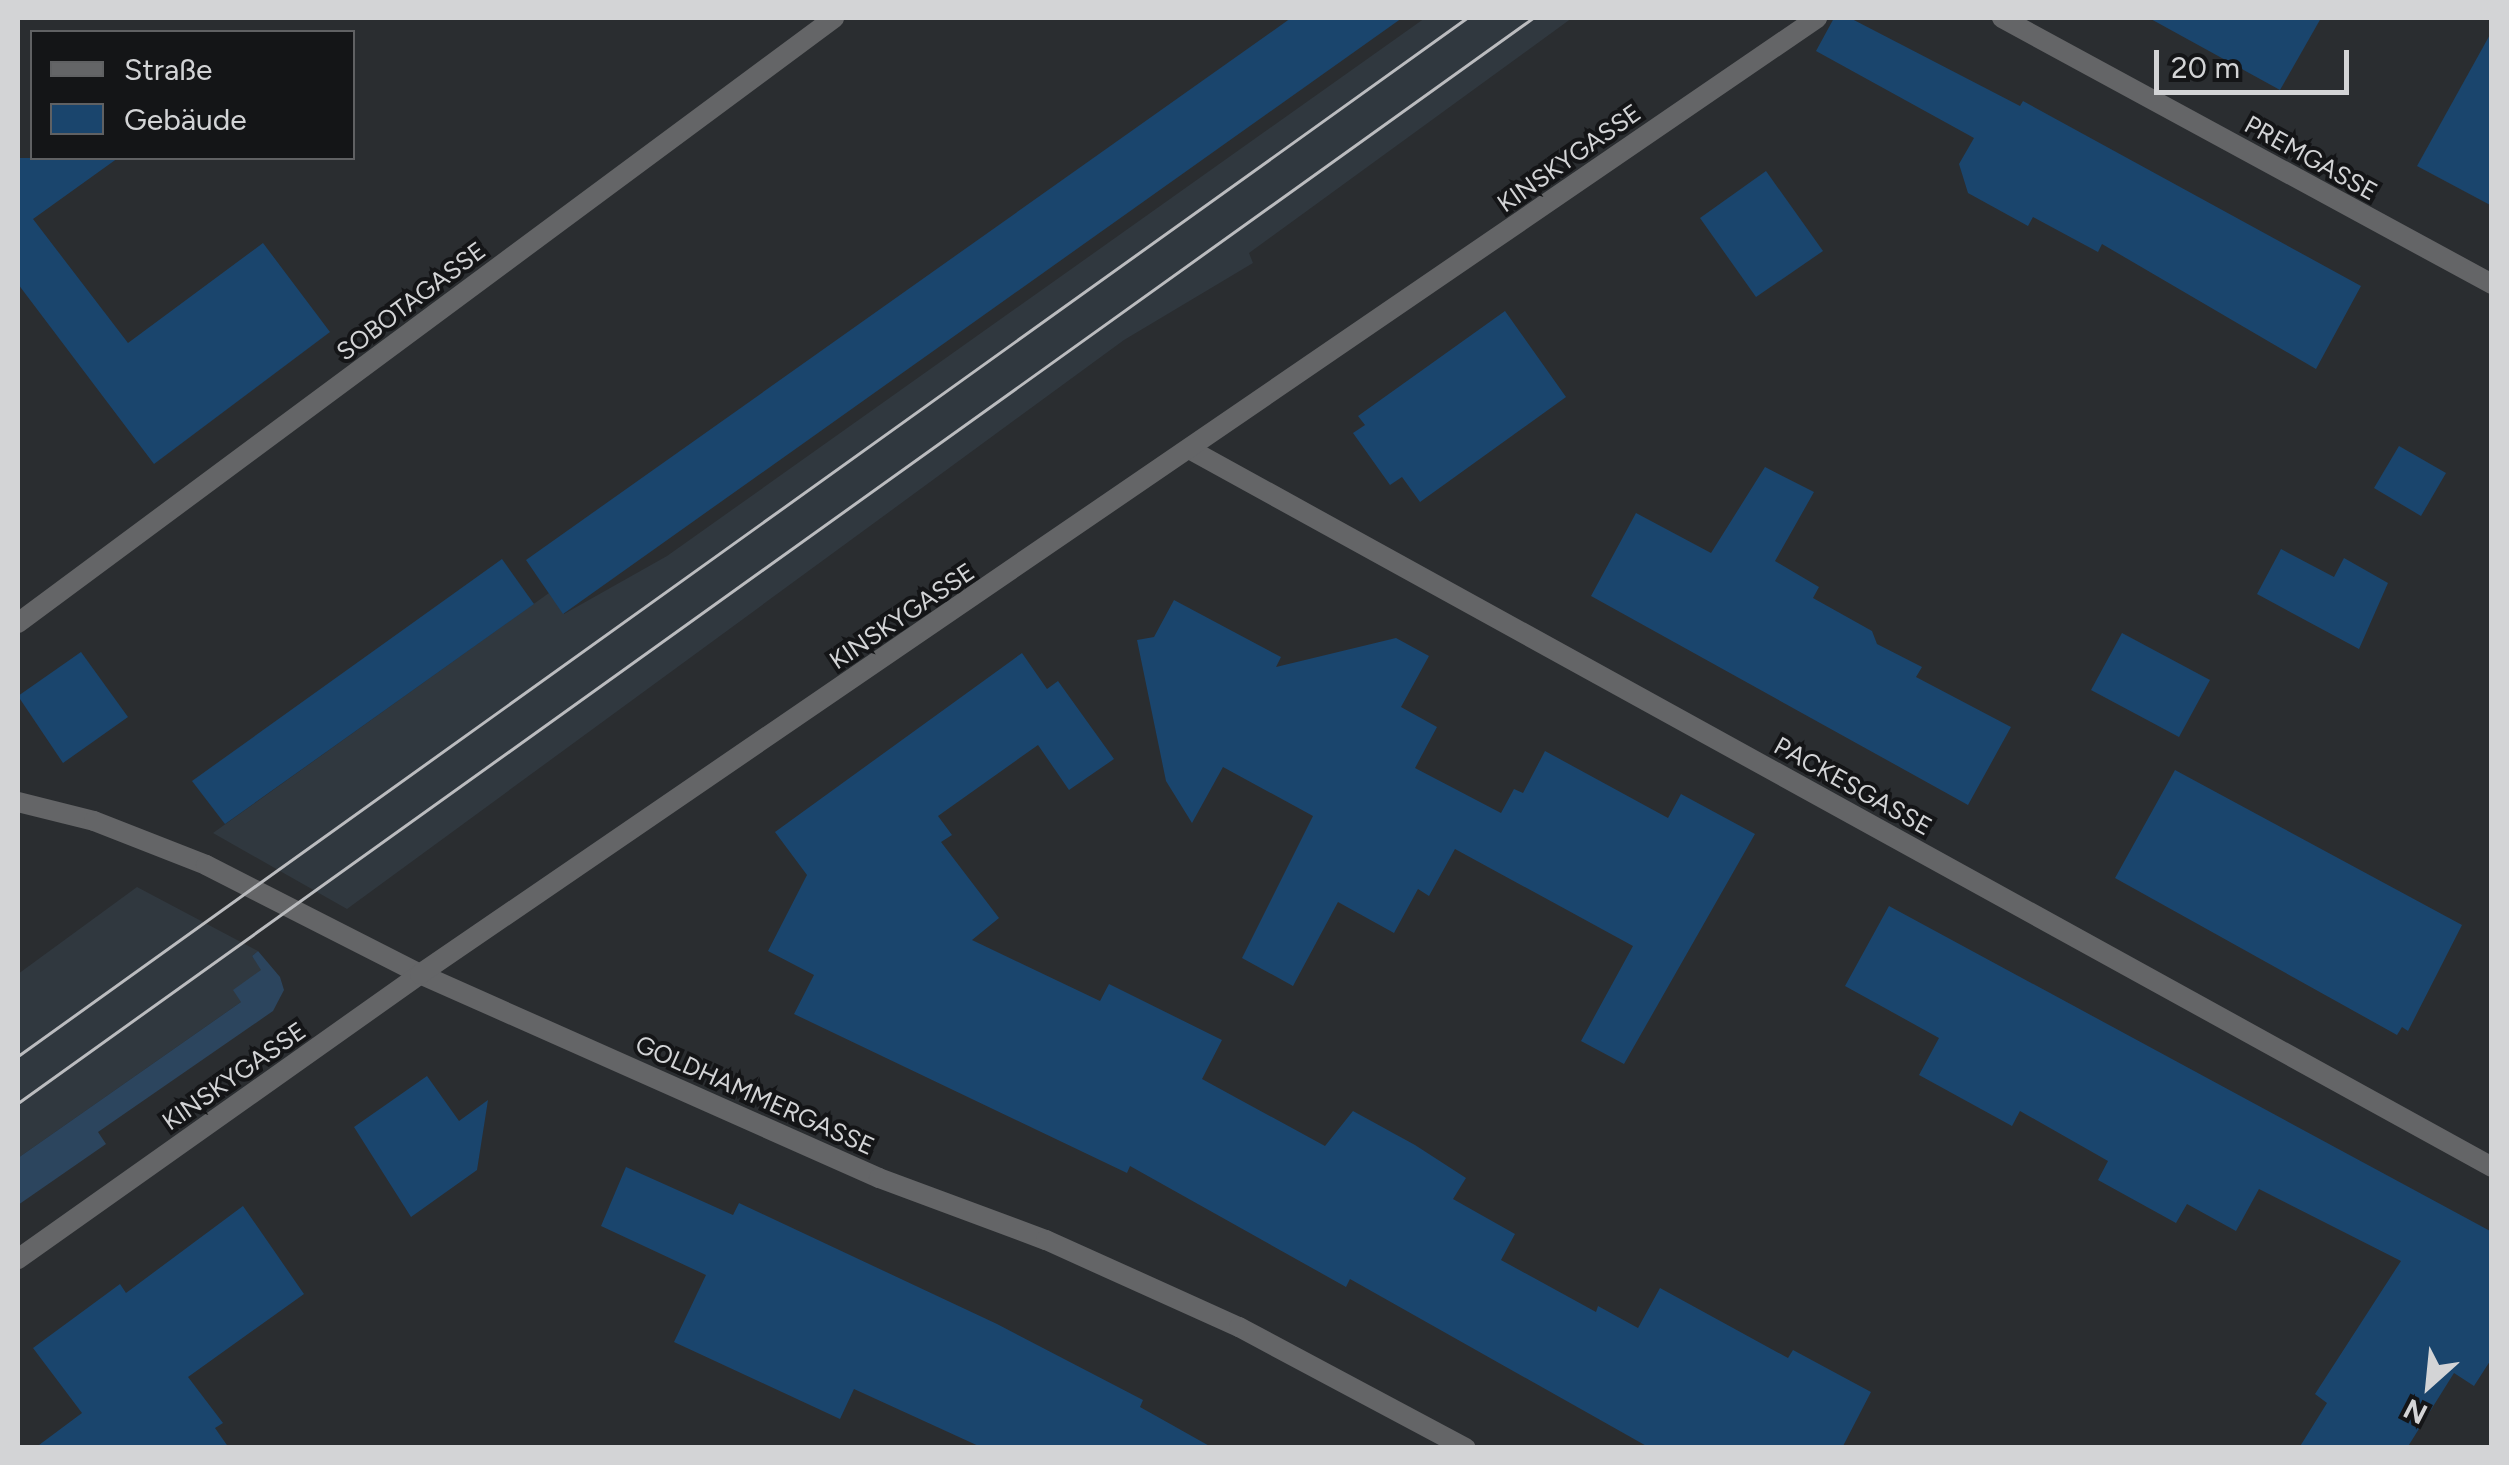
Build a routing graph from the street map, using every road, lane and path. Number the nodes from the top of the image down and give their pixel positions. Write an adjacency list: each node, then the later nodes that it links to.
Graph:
1 (834, 18): 6 (street, SOBOTAGASSE)
2 (1816, 18): 5 (street, KINSKYGASSE)
3 (2002, 18): 4 (street, PREMGASSE)
4 (2492, 284)
5 (1191, 450): 8 (street, KINSKYGASSE); 9 (street, PACKESGASSE)
6 (18, 623)
7 (18, 802): 8 (street, GOLDHAMMERGASSE)
8 (420, 974): 10 (street, KINSKYGASSE); 11 (street, GOLDHAMMERGASSE)
9 (2492, 1167)
10 (18, 1259)
11 (1466, 1448)

